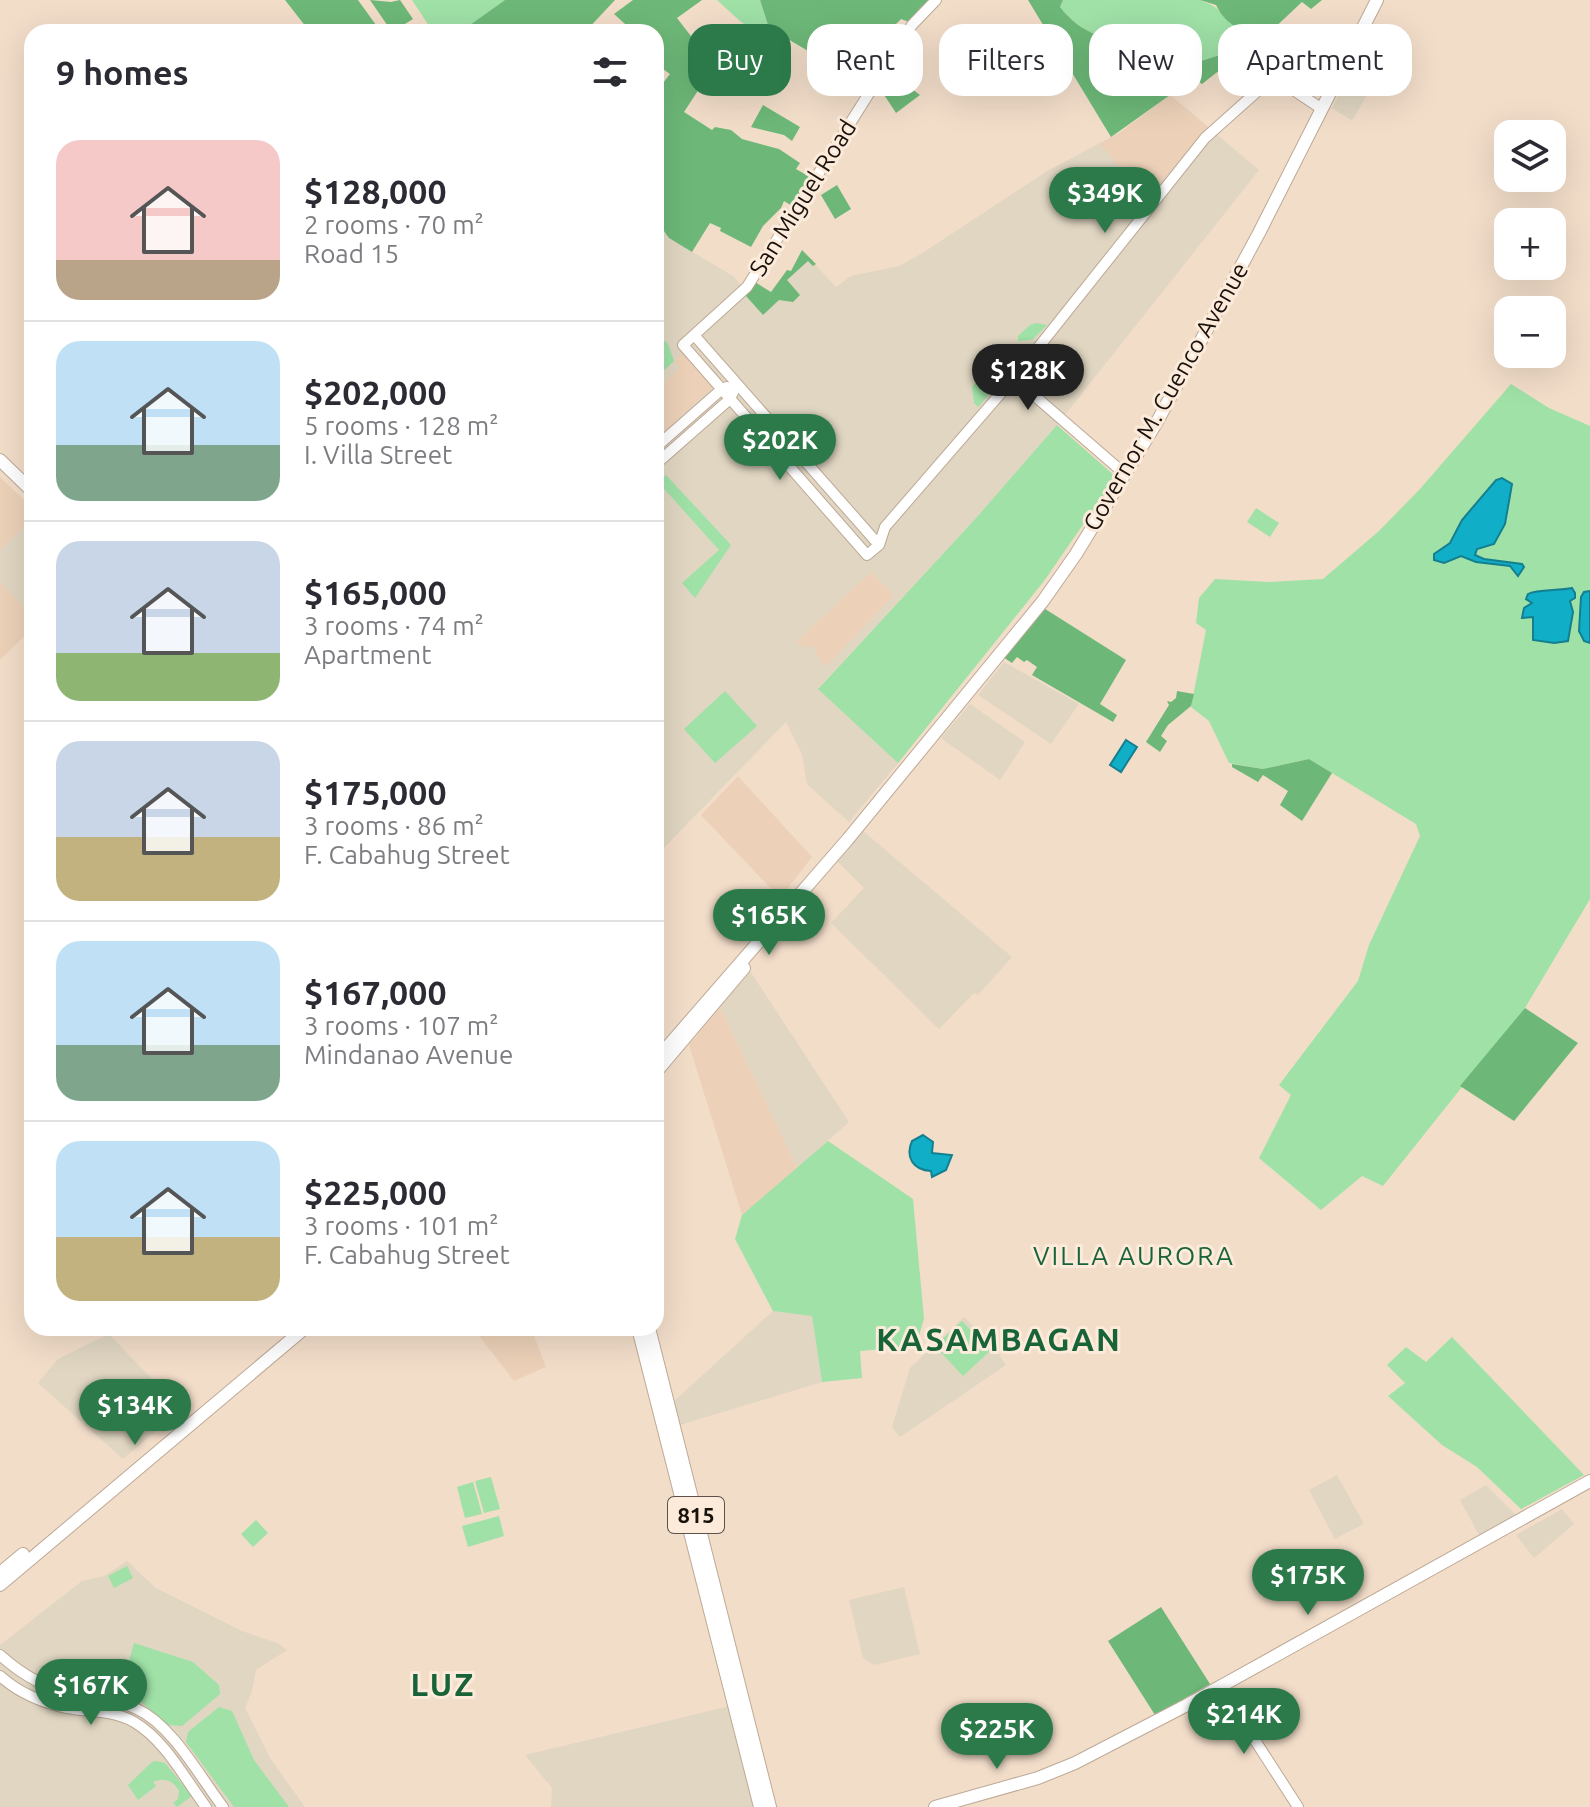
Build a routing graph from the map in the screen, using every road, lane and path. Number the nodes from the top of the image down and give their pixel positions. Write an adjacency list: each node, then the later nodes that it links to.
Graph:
1 (936, 0): 4 (street, San Miguel Road)
2 (1377, 0): 3 (main road, Governor M. Cuenco Avenue)
3 (1322, 109): 5 (street); 12 (main road, Governor M. Cuenco Avenue)
4 (694, 335): 6 (street); 7 (street, San Miguel Road)
5 (1014, 378): 12 (street); 14 (street)
6 (737, 384): 7 (street); 8 (street); 15 (street)
7 (722, 389): 8 (street); 9 (street)
8 (730, 399): 10 (street); 16 (street)
9 (664, 440)
10 (664, 457)
11 (0, 460): 13 (main road)
12 (1126, 475): 18 (main road, Governor M. Cuenco Avenue)
13 (24, 483)
14 (885, 527): 15 (street); 17 (street)
15 (867, 532): 16 (street); 17 (street)
16 (856, 543): 17 (street)
17 (879, 545)
18 (786, 911): 19 (main road, Governor M. Cuenco Avenue); 20 (main road, Governor M. Cuenco Avenue); 21 (main road, Governor M. Cuenco Avenue)
19 (664, 1039)
20 (664, 1051)
21 (664, 1063)
22 (295, 1336): 26 (main road)
23 (640, 1336): 35 (main road, 815)
24 (651, 1336): 36 (main road, 815)
25 (1590, 1481): 32 (main road)
26 (120, 1483): 27 (main road); 28 (main road); 29 (main road)
27 (0, 1573)
28 (0, 1585)
29 (0, 1594)
30 (0, 1655): 34 (street)
31 (0, 1676): 33 (street)
32 (1220, 1686): 37 (main road); 38 (street)
33 (206, 1807)
34 (223, 1807)
35 (760, 1807)
36 (770, 1807)
37 (935, 1807)
38 (1298, 1807)

